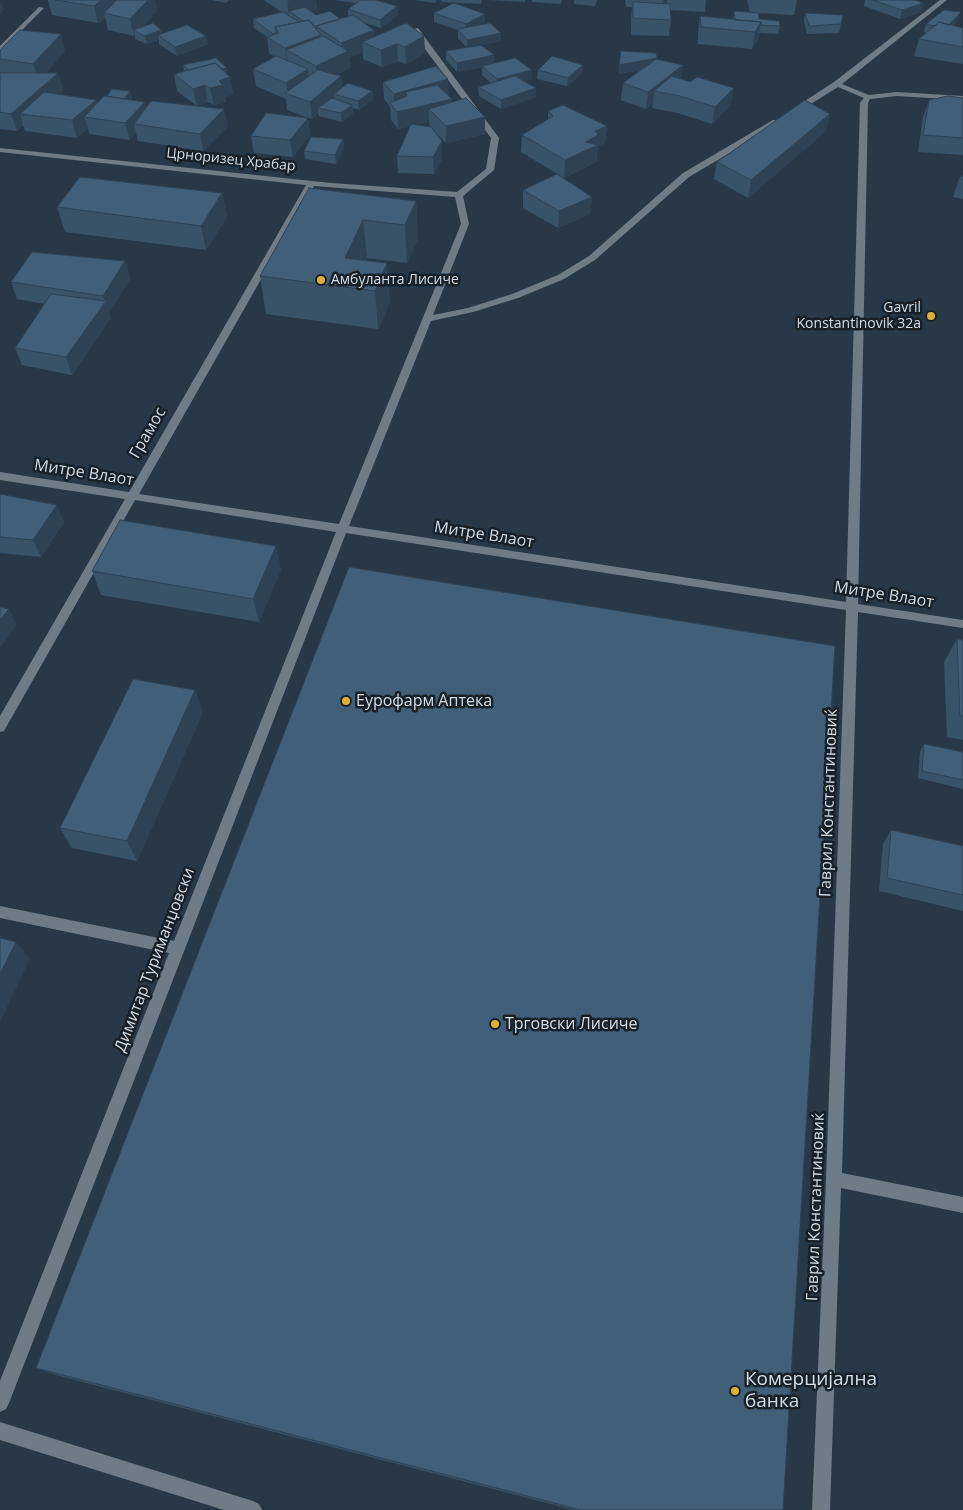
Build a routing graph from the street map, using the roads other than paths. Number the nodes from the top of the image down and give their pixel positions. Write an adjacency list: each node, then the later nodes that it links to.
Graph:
1 (944, 0): 5 (street)
2 (41, 8): 4 (street)
3 (414, 30): 10 (street)
4 (0, 50)
5 (837, 84): 6 (street); 11 (street)
6 (868, 97): 7 (street); 15 (street, Гаврил Константиновиќ)
7 (963, 98)
8 (0, 150): 9 (street, Црноризец Храбар)
9 (311, 183): 10 (street, Црноризец Храбар); 13 (street, Грамос)
10 (459, 196): 11 (street)
11 (426, 319): 14 (street)
12 (0, 476): 13 (street, Митре Влаот)
13 (131, 496): 14 (street, Митре Влаот); 17 (street, Грамос)
14 (342, 530): 15 (street, Митре Влаот); 19 (street, Димитар Туриманџовски)
15 (852, 607): 16 (street, Митре Влаот); 20 (street, Гаврил Константиновиќ)
16 (963, 624)
17 (0, 727)
18 (0, 912): 19 (street)
19 (179, 949): 22 (street, Димитар Туриманџовски)
20 (834, 1179): 21 (street); 25 (street, Гаврил Константиновиќ)
21 (963, 1205)
22 (0, 1403)
23 (0, 1431): 24 (street)
24 (253, 1510)
25 (821, 1510)

